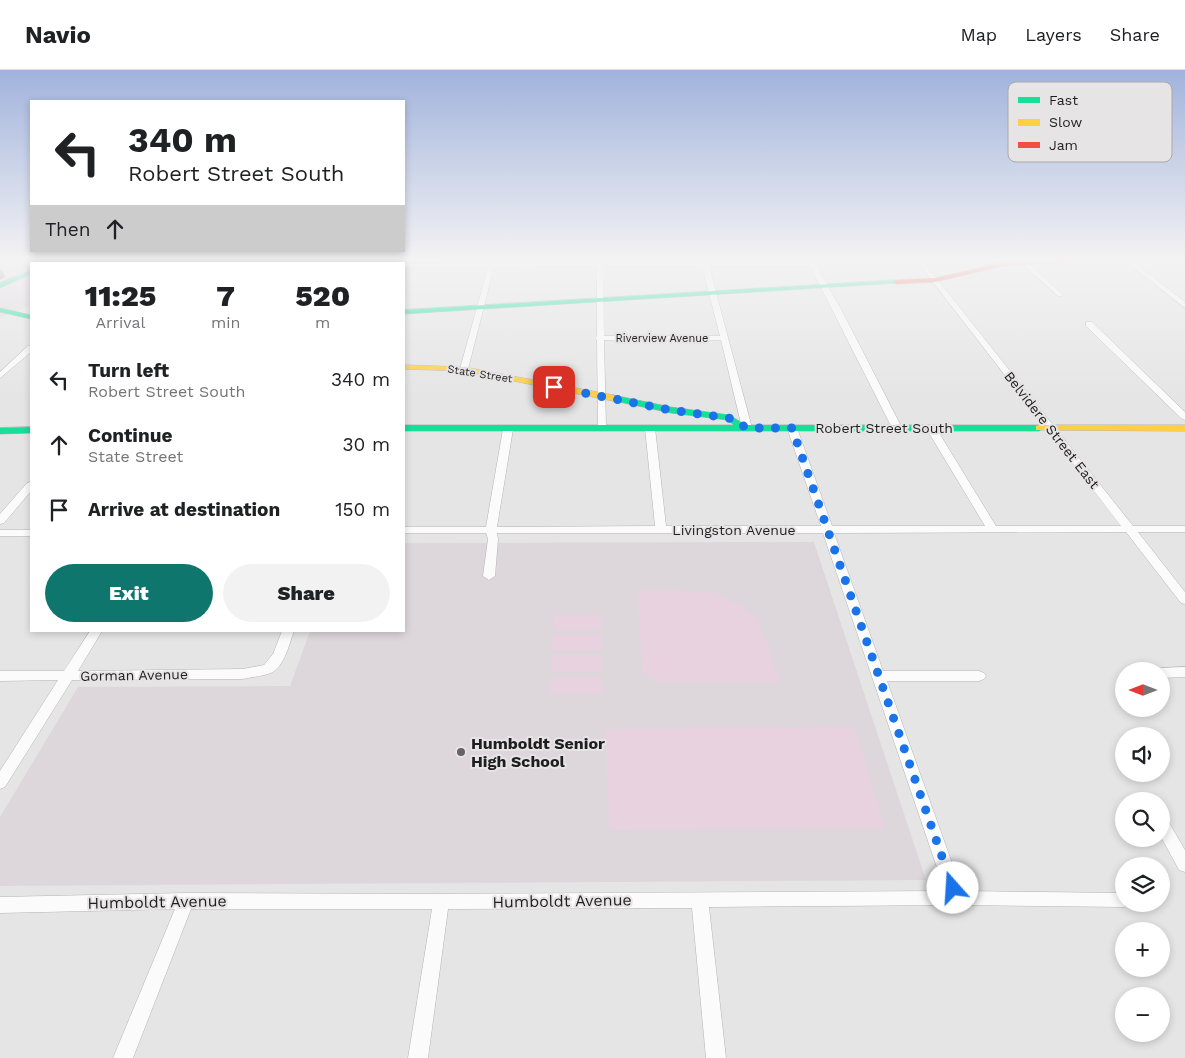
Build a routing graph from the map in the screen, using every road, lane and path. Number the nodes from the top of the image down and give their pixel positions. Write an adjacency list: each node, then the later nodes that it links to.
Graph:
1 (481, 306): 7 (street)
2 (523, 306): 7 (street)
3 (599, 306): 12 (street)
4 (716, 306): 13 (street)
5 (835, 306): 29 (street)
6 (955, 306): 31 (street, Belvidere Street East)
7 (480, 309): 9 (street); 16 (street)
8 (0, 310): 10 (street)
9 (405, 312)
10 (30, 317)
11 (1089, 324): 20 (street)
12 (599, 338): 13 (street, Riverview Avenue); 18 (street)
13 (724, 338): 27 (street)
14 (30, 349): 17 (street)
15 (405, 367): 16 (street, State Street)
16 (464, 369): 18 (street, State Street)
17 (0, 376)
18 (601, 395): 19 (street, State Street); 24 (street)
19 (704, 416): 26 (street); 27 (street, State Street)
20 (1185, 417)
21 (0, 424): 34 (street)
22 (405, 428): 23 (street, Robert Street South)
23 (508, 428): 24 (street, Robert Street South); 41 (street)
24 (601, 428): 25 (street, Robert Street South)
25 (650, 428): 26 (street, Robert Street South); 38 (street)
26 (712, 428): 27 (street, Robert Street South)
27 (747, 428): 28 (street, Robert Street South)
28 (792, 428): 29 (street, Robert Street South); 42 (street)
29 (897, 428): 30 (street, Robert Street South)
30 (931, 428): 31 (street, Robert Street South); 43 (street)
31 (1050, 428): 32 (street, Robert Street South); 44 (street, Belvidere Street East)
32 (1185, 428)
33 (0, 431): 34 (street)
34 (30, 431): 35 (street)
35 (0, 437)
36 (30, 486): 37 (street)
37 (0, 521)
38 (661, 529): 41 (street, Livingston Avenue); 42 (street, Livingston Avenue)
39 (1185, 529): 44 (street, Livingston Avenue)
40 (405, 530): 41 (street, Livingston Avenue)
41 (491, 530): 47 (street)
42 (828, 530): 43 (street, Livingston Avenue); 55 (street)
43 (993, 530): 44 (street, Livingston Avenue)
44 (1129, 530): 48 (street, Belvidere Street East)
45 (30, 533): 46 (street)
46 (0, 534)
47 (489, 576)
48 (1185, 600)
49 (95, 632): 54 (street)
50 (288, 632): 54 (street, Gorman Avenue)
51 (1185, 672): 52 (street)
52 (1170, 673)
53 (0, 676): 54 (street, Gorman Avenue)
54 (69, 676): 57 (street)
55 (879, 676): 56 (street); 60 (street)
56 (979, 676)
57 (0, 783)
58 (1170, 839): 59 (street)
59 (1185, 866)
60 (956, 898): 61 (street, Humboldt Avenue); 62 (street, Humboldt Avenue)
61 (700, 900): 64 (street, Humboldt Avenue); 68 (street)
62 (1115, 900)
63 (186, 901): 64 (street, Humboldt Avenue); 65 (street, Humboldt Avenue); 66 (street)
64 (441, 902): 67 (street)
65 (0, 905)
66 (123, 1058)
67 (418, 1058)
68 (716, 1058)

